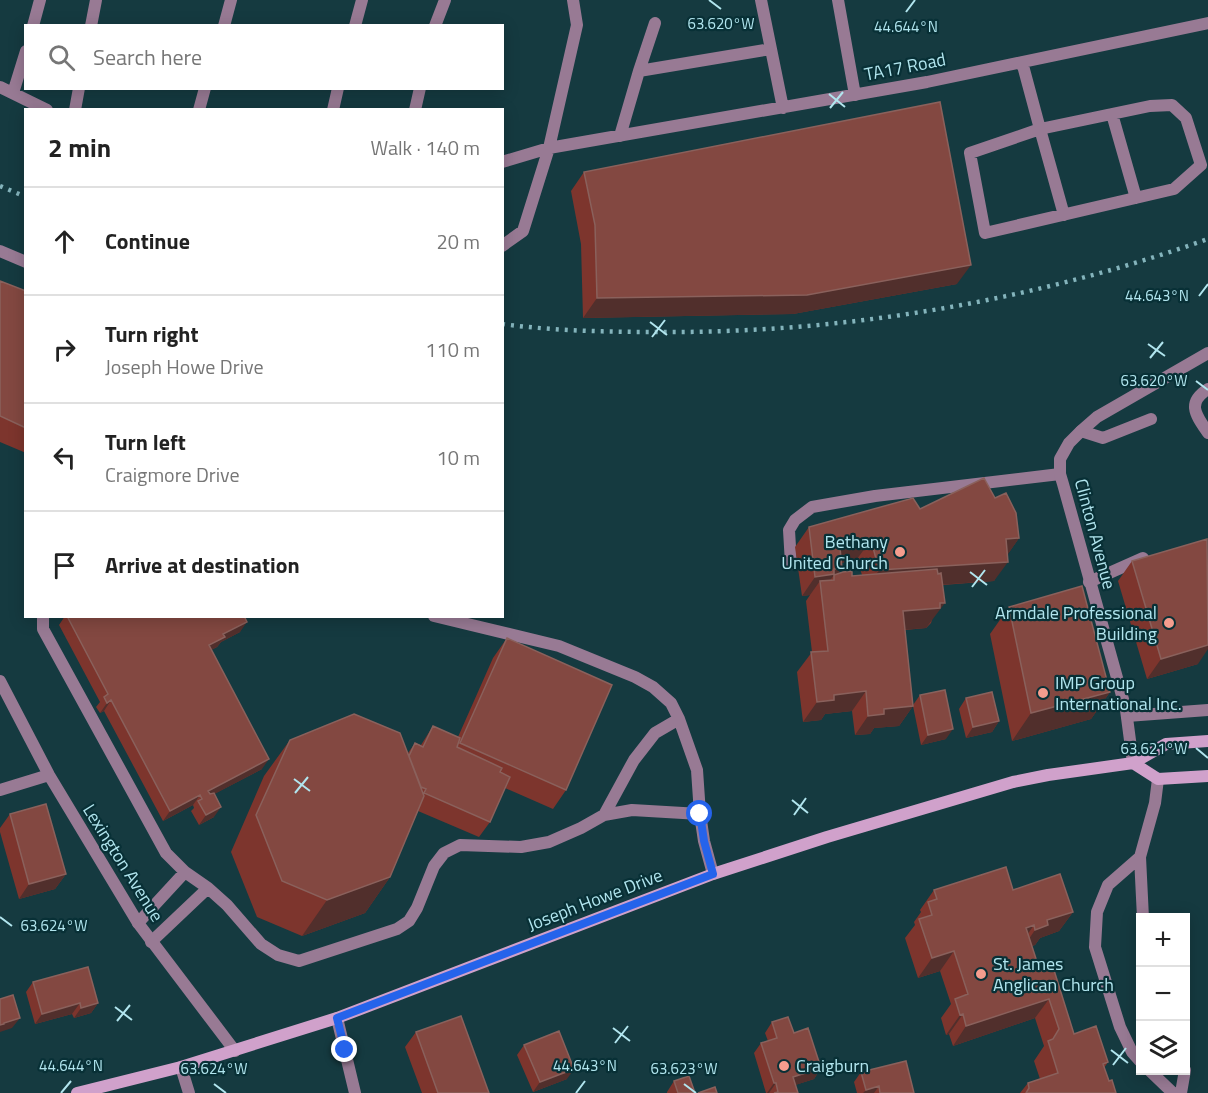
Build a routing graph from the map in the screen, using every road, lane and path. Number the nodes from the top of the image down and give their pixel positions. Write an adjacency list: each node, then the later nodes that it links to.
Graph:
1 (40, 0): 11 (street)
2 (96, 0): 12 (street)
3 (231, 0): 13 (street)
4 (362, 0): 14 (street)
5 (445, 0): 15 (street)
6 (573, 0): 36 (street)
7 (761, 0): 16 (street)
8 (838, 0): 26 (street)
9 (655, 23): 19 (street)
10 (1208, 23): 18 (street, TA17 Road)
11 (34, 24)
12 (91, 24)
13 (225, 24)
14 (356, 24)
15 (436, 24)
16 (771, 49): 19 (street); 32 (street)
17 (24, 57): 25 (street)
18 (1022, 62): 26 (street, TA17 Road); 34 (street)
19 (639, 71): 35 (street)
20 (0, 87): 25 (street)
21 (79, 90): 28 (street)
22 (204, 90): 29 (street)
23 (338, 90): 30 (street)
24 (420, 90): 31 (street)
25 (13, 93): 27 (street)
26 (855, 95): 32 (street, TA17 Road)
27 (43, 108)
28 (75, 108)
29 (200, 108)
30 (333, 108)
31 (415, 108)
32 (783, 108): 35 (street, TA17 Road)
33 (1112, 114): 34 (street); 38 (street); 38 (street)
34 (1040, 129): 39 (street); 39 (street)
35 (620, 136): 36 (street, TA17 Road)
36 (549, 148): 37 (street, TA17 Road); 40 (street)
37 (504, 161)
38 (1136, 198): 39 (street)
39 (1064, 215)
40 (504, 245)
41 (0, 251): 42 (street)
42 (24, 261)
43 (1208, 353): 46 (street, Clinton Avenue)
44 (1208, 389): 47 (street)
45 (1151, 419): 46 (street)
46 (1081, 431): 48 (street, Clinton Avenue)
47 (1208, 433)
48 (1060, 474): 50 (street); 51 (street, Clinton Avenue)
49 (1154, 555): 51 (street)
50 (791, 564)
51 (1089, 582): 56 (street, Clinton Avenue)
52 (43, 618): 67 (street)
53 (442, 618): 57 (street)
54 (0, 681): 60 (street, Lexington Avenue)
55 (1208, 710): 56 (street)
56 (1127, 716): 59 (street, Clinton Avenue)
57 (680, 719): 64 (street); 65 (street)
58 (1208, 741): 59 (main road, Joseph Howe Drive)
59 (1133, 763): 62 (main road); 68 (main road, Joseph Howe Drive)
60 (49, 776): 63 (street); 71 (street, Lexington Avenue)
61 (1208, 776): 62 (main road)
62 (1158, 779): 66 (street)
63 (0, 790)
64 (700, 814): 65 (street); 68 (street)
65 (604, 815): 69 (street)
66 (1140, 857): 70 (street); 75 (street)
67 (185, 872): 69 (street); 71 (street)
68 (713, 874): 73 (main road, Joseph Howe Drive)
69 (208, 888): 72 (street)
70 (1143, 913)
71 (138, 922): 72 (street, Lexington Avenue)
72 (151, 942): 74 (street, Lexington Avenue)
73 (337, 1018): 74 (main road, Joseph Howe Drive); 81 (street)
74 (235, 1051): 76 (main road, Joseph Howe Drive)
75 (1136, 1056)
76 (181, 1067): 79 (main road, Joseph Howe Drive); 80 (street)
77 (1153, 1075): 82 (street)
78 (1184, 1075): 83 (street)
79 (77, 1093)
80 (189, 1093)
81 (355, 1093)
82 (1173, 1093)
83 (1181, 1093)

